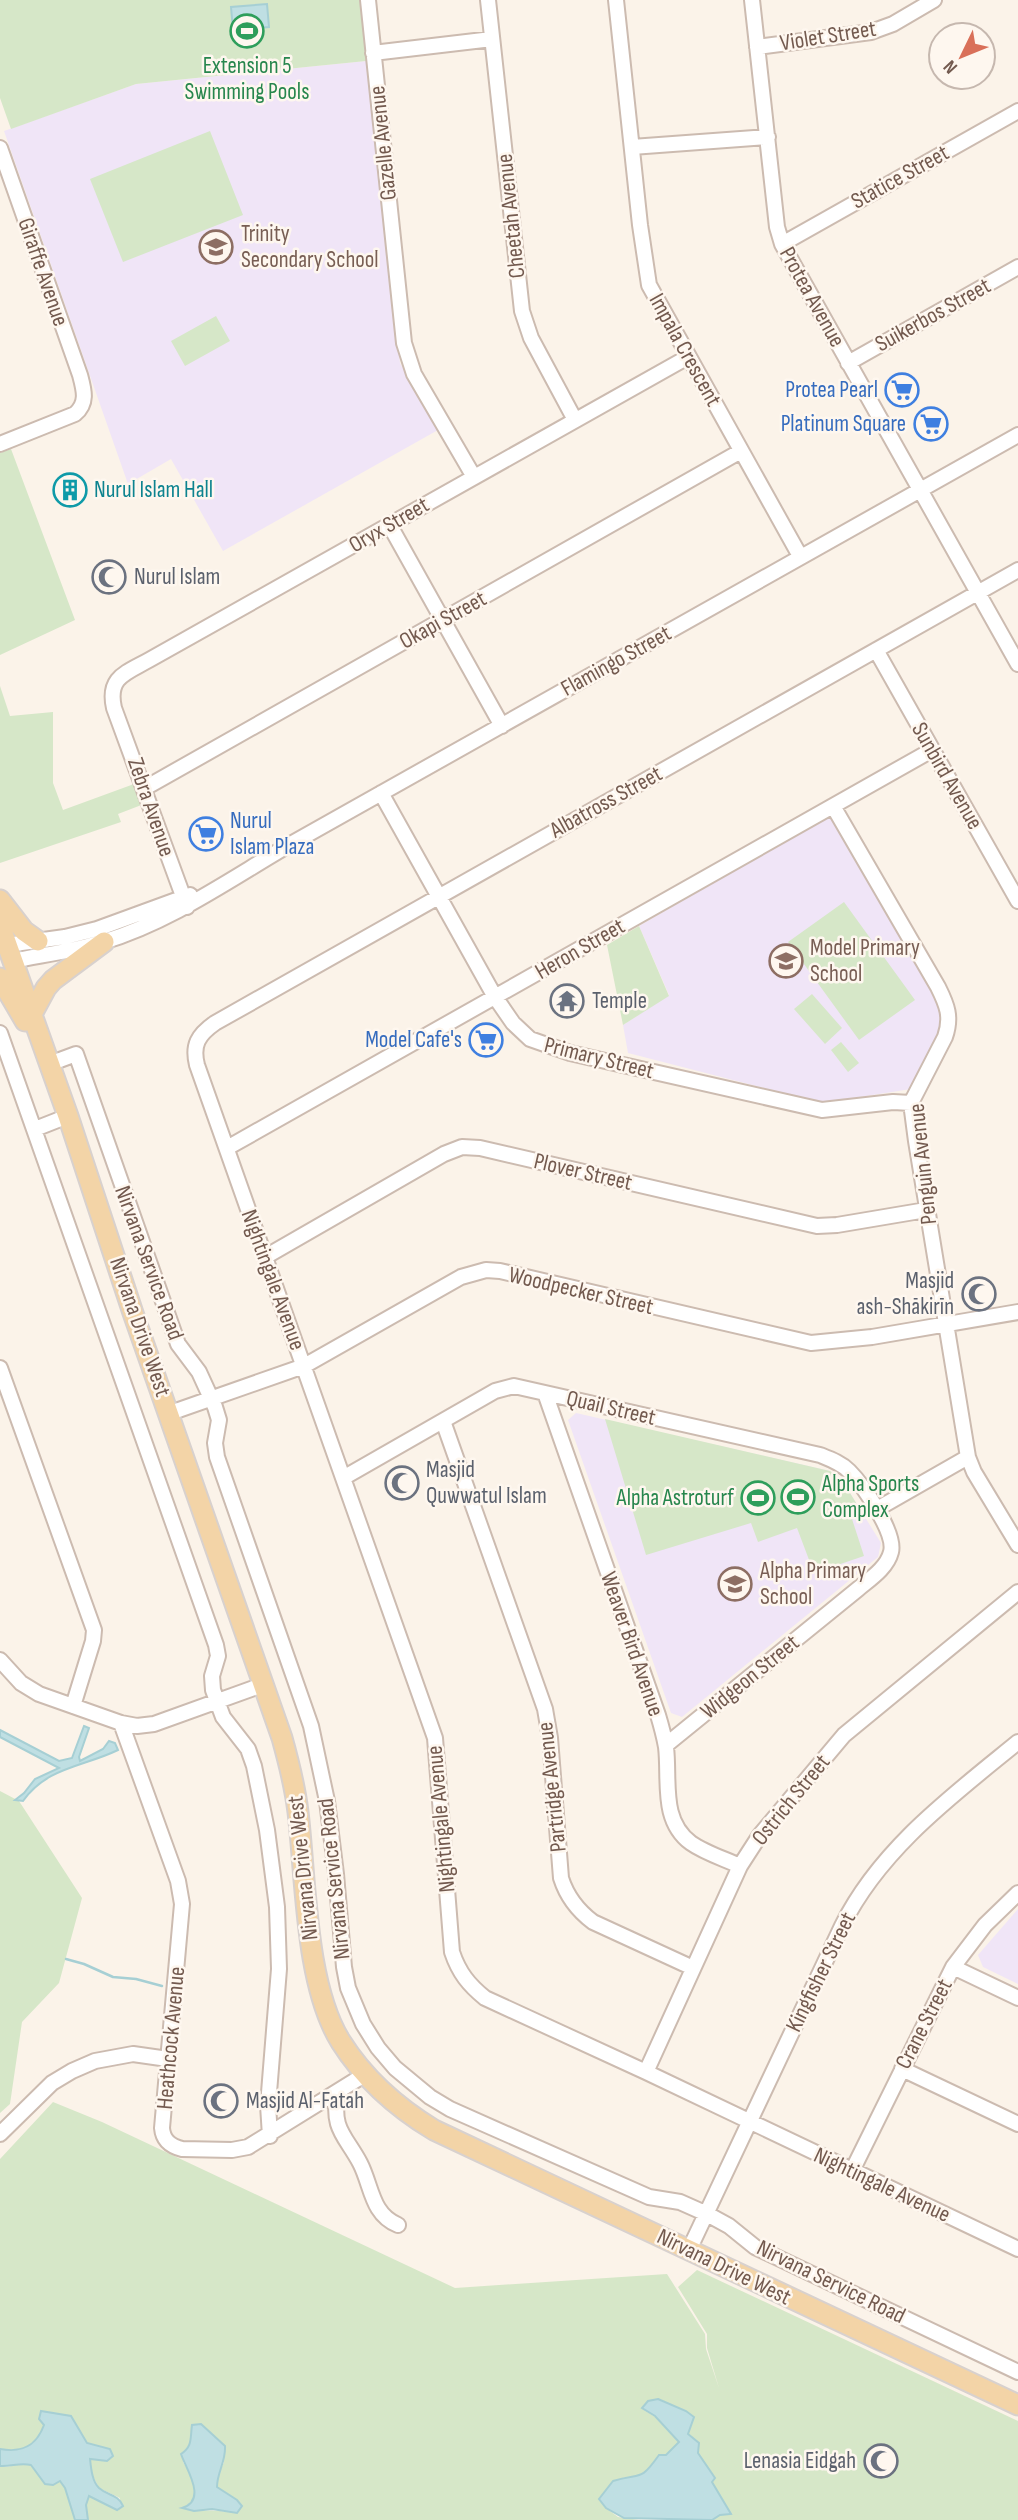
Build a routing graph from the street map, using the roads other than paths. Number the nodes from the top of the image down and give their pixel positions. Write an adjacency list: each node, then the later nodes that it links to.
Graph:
1 (368, 0): 8 (street, Gazelle Avenue)
2 (488, 0): 6 (street, Cheetah Avenue)
3 (616, 0): 11 (street, Impala Crescent)
4 (752, 0): 7 (street, Protea Avenue)
5 (934, 0): 7 (street, Violet Street)
6 (492, 39): 8 (street); 17 (street, Cheetah Avenue)
7 (757, 47): 10 (street, Protea Avenue)
8 (373, 53): 21 (street, Gazelle Avenue)
9 (1018, 110): 13 (street, Statice Street)
10 (768, 136): 11 (street); 13 (street, Protea Avenue)
11 (632, 146): 15 (street, Impala Crescent)
12 (0, 148): 19 (street, Giraffe Avenue)
13 (782, 244): 16 (street, Protea Avenue)
14 (1018, 267): 16 (street, Suikerbos Street)
15 (688, 357): 17 (street, Oryx Street); 20 (street, Impala Crescent)
16 (848, 363): 22 (street, Protea Avenue)
17 (575, 421): 21 (street, Oryx Street)
18 (1018, 435): 22 (street, Flamingo Street)
19 (0, 444)
20 (741, 451): 24 (street, Impala Crescent); 27 (street, Okapi Street)
21 (474, 477): 23 (street, Oryx Street)
22 (921, 490): 24 (street, Flamingo Street); 26 (street, Protea Avenue)
23 (389, 524): 27 (street); 30 (street, Oryx Street)
24 (800, 556): 31 (street, Flamingo Street)
25 (1018, 570): 26 (street, Albatross Street)
26 (978, 592): 28 (street, Albatross Street); 29 (street, Protea Avenue)
27 (443, 620): 31 (street); 33 (street, Okapi Street)
28 (876, 650): 32 (street, Sunbird Avenue); 36 (street, Albatross Street)
29 (1018, 664)
30 (114, 708): 33 (street, Zebra Avenue)
31 (502, 726): 34 (street, Flamingo Street)
32 (932, 750): 35 (street, Heron Street); 38 (street, Sunbird Avenue)
33 (145, 788): 39 (street, Zebra Avenue)
34 (381, 793): 36 (street, Primary Street); 39 (street, Flamingo Street)
35 (833, 806): 45 (street, Heron Street); 50 (street, Penguin Avenue)
36 (439, 897): 45 (street, Primary Street); 48 (street, Albatross Street)
37 (0, 900): 41 (main road)
38 (1018, 901)
39 (185, 902): 41 (street, Flamingo Street); 42 (street, Flamingo Street)
40 (0, 925): 43 (main road, Nirvana Drive West)
41 (38, 941): 43 (street, Flamingo Street)
42 (104, 942): 43 (street, Flamingo Street); 46 (main road)
43 (5, 953): 46 (main road, Nirvana Drive West)
44 (0, 978): 49 (main road)
45 (495, 997): 50 (street, Primary Street); 53 (street, Heron Street)
46 (32, 1014): 49 (main road, Nirvana Drive West)
47 (0, 1033): 52 (street)
48 (198, 1038): 53 (street, Nightingale Avenue)
49 (47, 1058): 51 (main road, Nirvana Drive West); 61 (street, Nirvana Service Road)
50 (911, 1103): 54 (street, Penguin Avenue)
51 (68, 1116): 52 (street); 62 (main road, Nirvana Drive West)
52 (35, 1129): 71 (street)
53 (227, 1148): 55 (street, Nightingale Avenue)
54 (926, 1210): 55 (street, Plover Street); 57 (street, Penguin Avenue)
55 (265, 1257): 58 (street, Nightingale Avenue)
56 (1018, 1312): 57 (street, Woodpecker Street)
57 (946, 1324): 58 (street, Woodpecker Street); 64 (street, Penguin Avenue)
58 (304, 1366): 61 (street, Woodpecker Street); 65 (street, Nightingale Avenue)
59 (0, 1368): 72 (street)
60 (545, 1393): 63 (street, Quail Street); 66 (street, Quail Street); 75 (street, Weaver Bird Avenue)
61 (211, 1398): 62 (street, Woodpecker Street); 91 (street, Nirvana Service Road)
62 (170, 1413): 70 (main road, Nirvana Drive West)
63 (443, 1421): 65 (street, Quail Street); 79 (street, Partridge Avenue)
64 (968, 1457): 66 (street); 67 (street, Penguin Avenue)
65 (343, 1478): 83 (street, Nightingale Avenue)
66 (877, 1510): 75 (street, Widgeon Street)
67 (1018, 1545)
68 (1018, 1592): 76 (street, Ostrich Street)
69 (0, 1660): 72 (street)
70 (265, 1684): 71 (street); 84 (main road, Nirvana Drive West)
71 (217, 1702): 73 (street); 89 (street)
72 (73, 1706): 73 (street)
73 (121, 1723): 81 (street, Heathcock Avenue)
74 (1018, 1742): 86 (street, Kingfisher Street)
75 (666, 1745): 76 (street, Weaver Bird Avenue)
76 (740, 1866): 79 (street, Ostrich Street)
77 (1018, 1893): 78 (street, Crane Street)
78 (953, 1967): 80 (street); 82 (street, Crane Street)
79 (693, 1968): 83 (street, Ostrich Street)
80 (1018, 1997)
81 (168, 2059): 88 (street); 89 (street, Heathcock Avenue)
82 (902, 2070): 87 (street); 90 (street, Crane Street)
83 (646, 2072): 86 (street, Nightingale Avenue)
84 (364, 2075): 85 (street, Heathcock Avenue); 94 (main road, Nirvana Drive West)
85 (338, 2093): 89 (street, Heathcock Avenue); 92 (street)
86 (749, 2122): 90 (street, Nightingale Avenue); 91 (street, Kingfisher Street)
87 (1018, 2124)
88 (0, 2134)
89 (271, 2136)
90 (852, 2171): 93 (street, Nightingale Avenue)
91 (706, 2214): 94 (street, Kingfisher Street); 95 (street, Nirvana Service Road)
92 (398, 2225)
93 (1018, 2249)
94 (689, 2250): 96 (main road, Nirvana Drive West)
95 (1018, 2372)
96 (1018, 2406)

